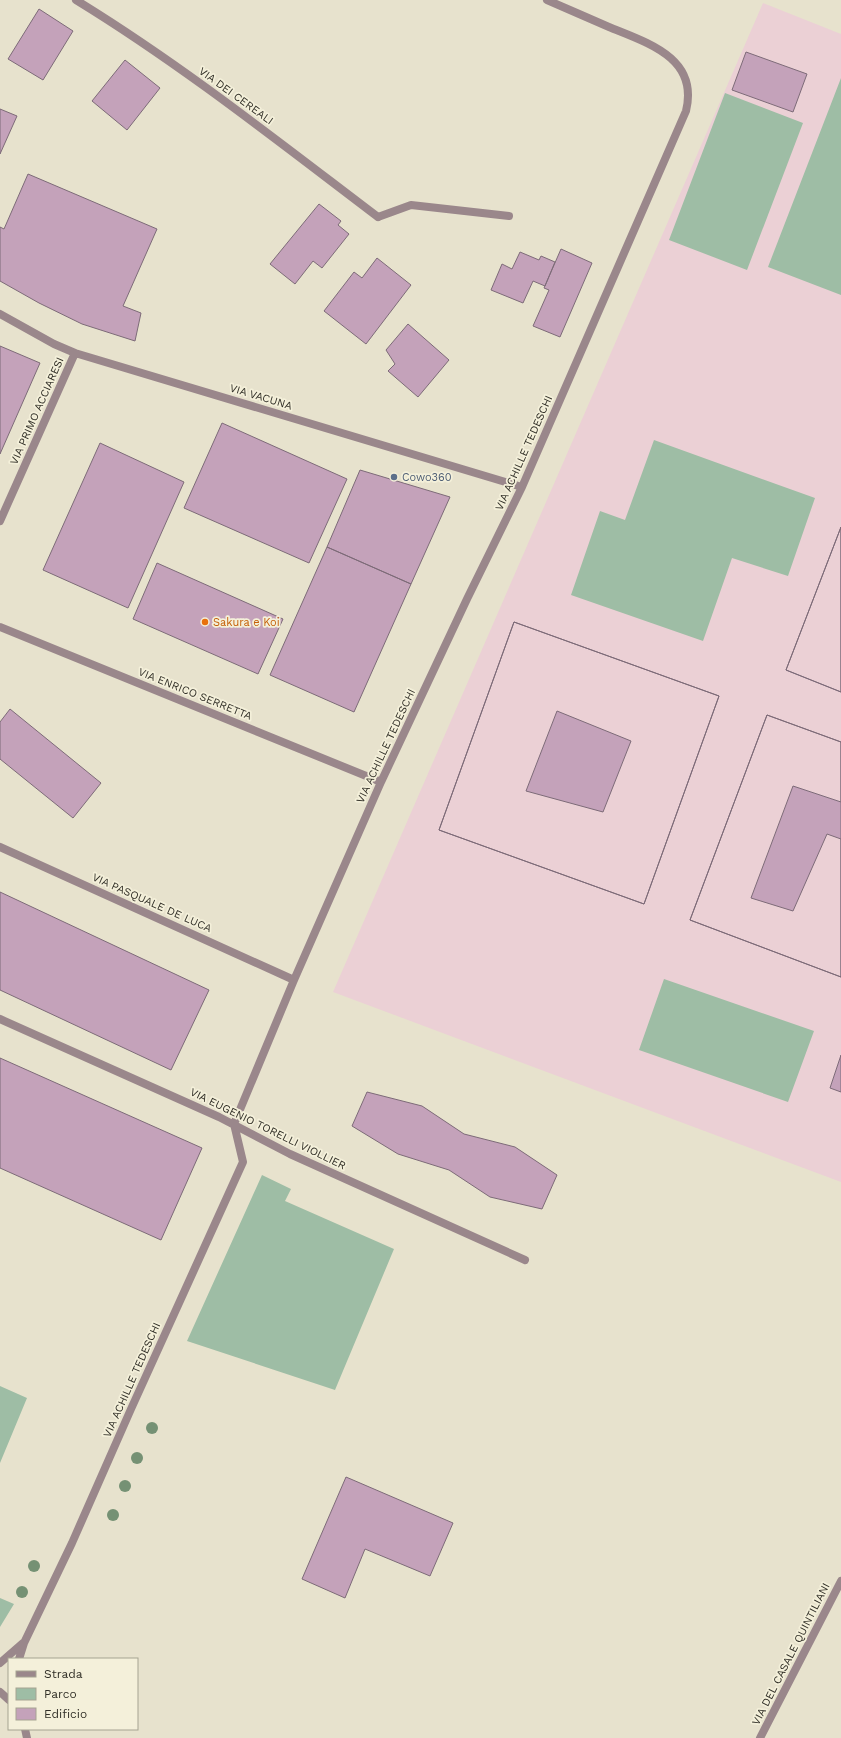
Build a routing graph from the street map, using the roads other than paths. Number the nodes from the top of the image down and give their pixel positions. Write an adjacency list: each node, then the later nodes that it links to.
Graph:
1 (76, 0): 3 (street, VIA DEI CEREALI)
2 (547, 0): 6 (street, VIA ACHILLE TEDESCHI)
3 (509, 216)
4 (0, 314): 5 (street, VIA VACUNA)
5 (75, 353): 6 (street, VIA VACUNA); 7 (street, VIA PRIMO ACCIARESI)
6 (522, 487): 9 (street, VIA ACHILLE TEDESCHI)
7 (0, 521)
8 (0, 627): 9 (street, VIA ENRICO SERRETTA)
9 (381, 782): 11 (street, VIA ACHILLE TEDESCHI)
10 (0, 846): 11 (street, VIA PASQUALE DE LUCA)
11 (294, 980): 13 (street, VIA ACHILLE TEDESCHI)
12 (0, 1019): 13 (street, VIA EUGENIO TORELLI VIOLLIER)
13 (234, 1124): 14 (street, VIA EUGENIO TORELLI VIOLLIER); 16 (street, VIA ACHILLE TEDESCHI)
14 (525, 1260)
15 (841, 1581): 21 (street, VIA DEL CASALE QUINTILIANI)
16 (24, 1643): 17 (street, VIA ACHILLE TEDESCHI); 18 (street, VIA ACHILLE TEDESCHI)
17 (19, 1658)
18 (0, 1663)
19 (0, 1692): 20 (street)
20 (8, 1699)
21 (760, 1738)

